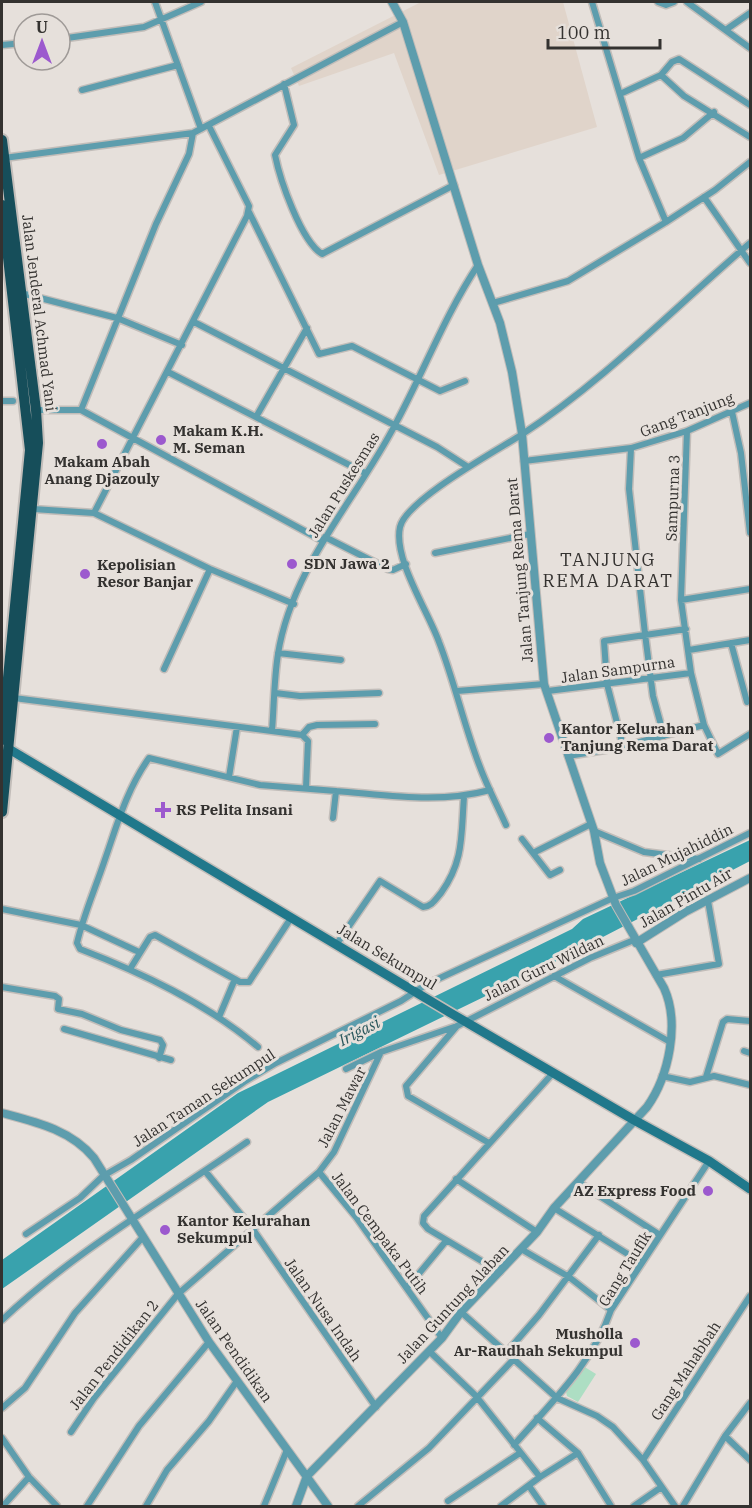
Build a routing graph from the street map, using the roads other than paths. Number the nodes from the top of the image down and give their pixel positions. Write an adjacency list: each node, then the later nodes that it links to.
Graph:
1 (155, 2): 9 (street)
2 (201, 2): 9 (street)
3 (392, 2): 10 (street, Jalan Tanjung Rema Darat)
4 (592, 2): 18 (street)
5 (658, 2): 6 (street)
6 (674, 2)
7 (687, 2): 11 (street)
8 (750, 13): 11 (street)
9 (162, 20): 12 (street); 14 (street)
10 (403, 22): 16 (street); 29 (street, Jalan Tanjung Rema Darat)
11 (727, 28): 13 (street)
12 (72, 38)
13 (750, 48)
14 (178, 65): 17 (street); 22 (street)
15 (661, 75): 18 (street); 19 (street); 20 (street)
16 (284, 84): 21 (street); 29 (street)
17 (82, 90)
18 (620, 94): 27 (street)
19 (750, 105)
20 (714, 112): 24 (street); 27 (street)
21 (209, 126): 22 (street); 32 (street)
22 (201, 129): 23 (street)
23 (193, 133): 26 (street); 41 (street)
24 (750, 137)
25 (2, 140): 26 (highway, Jalan Jenderal Achmad Yani)
26 (4, 158): 39 (highway, Jalan Jenderal Achmad Yani)
27 (639, 158): 33 (street)
28 (750, 162): 30 (street)
29 (454, 185): 37 (street, Jalan Tanjung Rema Darat)
30 (704, 197): 33 (street); 35 (street)
31 (2, 205): 38 (highway)
32 (249, 211): 42 (street); 43 (street)
33 (666, 222): 40 (street)
34 (750, 243): 35 (street)
35 (742, 250): 36 (street); 59 (street)
36 (750, 263)
37 (478, 265): 40 (street, Jalan Tanjung Rema Darat); 48 (street, Jalan Puskesmas)
38 (6, 288): 45 (highway)
39 (21, 293): 41 (street); 45 (highway, Jalan Jenderal Achmad Yani)
40 (493, 303): 59 (street, Jalan Tanjung Rema Darat)
41 (117, 318): 44 (street); 54 (street)
42 (194, 322): 44 (street); 46 (street)
43 (307, 328): 46 (street); 48 (street)
44 (182, 345): 47 (street)
45 (26, 364): 53 (highway, Jalan Jenderal Achmad Yani); 100 (highway)
46 (283, 368): 56 (street); 57 (street)
47 (168, 372): 56 (street); 60 (street)
48 (417, 381): 49 (street); 57 (street, Jalan Puskesmas)
49 (465, 381)
50 (2, 401): 51 (street)
51 (13, 401)
52 (750, 403): 55 (street, Gang Tanjung)
53 (36, 410): 54 (street); 65 (highway, Jalan Jenderal Achmad Yani)
54 (81, 410): 60 (street)
55 (732, 412): 58 (street, Gang Tanjung); 67 (street)
56 (256, 417): 64 (street)
57 (395, 426): 63 (street); 64 (street, Jalan Puskesmas)
58 (687, 431): 61 (street, Gang Tanjung); 74 (street, Sampurna 3)
59 (522, 434): 62 (street, Jalan Tanjung Rema Darat); 63 (street)
60 (133, 439): 66 (street); 69 (street)
61 (631, 448): 62 (street, Gang Tanjung); 77 (street)
62 (524, 461): 68 (street, Jalan Tanjung Rema Darat)
63 (468, 467): 71 (street)
64 (365, 473): 69 (street, Jalan Puskesmas)
65 (33, 509): 66 (street); 91 (highway, Jalan Jenderal Achmad Yani)
66 (94, 513): 72 (street)
67 (750, 533)
68 (530, 534): 70 (street); 87 (street, Jalan Tanjung Rema Darat)
69 (324, 539): 71 (street); 75 (street, Jalan Puskesmas)
70 (435, 553)
71 (406, 564): 88 (street)
72 (210, 568): 75 (street); 83 (street)
73 (750, 589): 74 (street)
74 (681, 600): 76 (street, Sampurna 3)
75 (294, 603): 81 (street, Jalan Puskesmas)
76 (686, 629): 77 (street); 80 (street, Sampurna 3)
77 (645, 634): 85 (street); 86 (street)
78 (750, 640): 79 (street)
79 (730, 643): 80 (street); 92 (street)
80 (689, 650): 84 (street, Sampurna 3)
81 (278, 653): 82 (street); 89 (street, Jalan Puskesmas)
82 (341, 660)
83 (164, 669)
84 (691, 673): 85 (street, Jalan Sampurna); 94 (street, Sampurna 3)
85 (652, 677): 86 (street, Jalan Sampurna); 99 (street)
86 (607, 684): 87 (street, Jalan Sampurna); 101 (street)
87 (546, 688): 88 (street, Jalan Sampurna); 102 (street, Jalan Tanjung Rema Darat)
88 (457, 691): 106 (street)
89 (275, 693): 90 (street); 96 (street, Jalan Puskesmas)
90 (379, 693)
91 (14, 698): 95 (street); 100 (highway, Jalan Jenderal Achmad Yani)
92 (747, 702)
93 (375, 724): 98 (street)
94 (704, 725): 97 (street, Sampurna 3); 99 (street)
95 (237, 727): 96 (street); 103 (street)
96 (272, 731): 98 (street)
97 (750, 734)
98 (302, 735): 104 (street)
99 (664, 736): 101 (street)
100 (4, 746): 108 (highway, Jalan Jenderal Achmad Yani); 109 (main road, Jalan Sekumpul)
101 (623, 746): 102 (street)
102 (568, 756): 112 (street, Jalan Tanjung Rema Darat)
103 (229, 777): 104 (street); 109 (street)
104 (306, 788): 105 (street)
105 (336, 790): 107 (street); 110 (street)
106 (490, 790): 107 (street); 111 (street)
107 (464, 797): 125 (street)
108 (2, 812)
109 (118, 815): 122 (main road, Jalan Sekumpul); 123 (street)
110 (333, 818)
111 (506, 825)
112 (592, 827): 115 (street); 116 (street); 120 (street, Jalan Tanjung Rema Darat)
113 (750, 833): 116 (street, Jalan Mujahiddin)
114 (522, 839): 115 (street)
115 (533, 853): 117 (street)
116 (700, 859): 120 (street, Jalan Mujahiddin)
117 (560, 870)
118 (750, 878): 119 (street, Jalan Pintu Air)
119 (708, 901): 124 (street, Jalan Pintu Air); 128 (street)
120 (614, 902): 124 (street, Jalan Tanjung Rema Darat); 132 (street, Jalan Mujahiddin)
121 (2, 909): 123 (street)
122 (291, 918): 125 (main road, Jalan Sekumpul); 130 (street)
123 (81, 925): 126 (street); 127 (street)
124 (634, 939): 128 (street, Jalan Tanjung Rema Darat); 129 (street, Jalan Guru Wildan)
125 (336, 945): 132 (main road, Jalan Sekumpul)
126 (139, 952): 127 (street); 130 (street)
127 (130, 969): 133 (street)
128 (656, 975): 137 (street, Jalan Tanjung Rema Darat)
129 (554, 976): 135 (street, Jalan Guru Wildan); 137 (street)
130 (235, 980): 133 (street)
131 (2, 987): 140 (street)
132 (414, 992): 135 (main road, Jalan Sekumpul); 154 (street, Jalan Taman Sekumpul)
133 (219, 1017): 138 (street)
134 (750, 1021): 145 (street)
135 (461, 1023): 139 (street); 143 (main road, Jalan Sekumpul); 150 (street)
136 (64, 1029): 140 (street)
137 (670, 1042): 144 (street, Jalan Tanjung Rema Darat)
138 (258, 1047)
139 (381, 1052): 142 (street); 153 (street, Jalan Mawar)
140 (159, 1058): 141 (street)
141 (171, 1060)
142 (346, 1069)
143 (553, 1073): 148 (main road, Jalan Sekumpul); 150 (street)
144 (662, 1076): 145 (street); 148 (street, Jalan Tanjung Rema Darat)
145 (706, 1077): 146 (street)
146 (750, 1085)
147 (2, 1113): 154 (street, Jalan Pendidikan)
148 (634, 1120): 151 (main road, Jalan Sekumpul); 156 (street, Jalan Guntung Alaban)
149 (247, 1142): 152 (street)
150 (489, 1143): 155 (street)
151 (709, 1161): 157 (main road, Jalan Sekumpul); 164 (street, Gang Taufik)
152 (205, 1171): 159 (street); 160 (street, Jalan Nusa Indah)
153 (319, 1172): 160 (street, Jalan Mawar); 171 (street, Jalan Cempaka Putih)
154 (105, 1179): 159 (street, Jalan Pendidikan); 162 (street, Jalan Taman Sekumpul)
155 (456, 1179): 161 (street); 166 (street)
156 (578, 1182): 158 (street, Jalan Guntung Alaban); 164 (street)
157 (750, 1189)
158 (554, 1208): 161 (street, Jalan Guntung Alaban); 163 (street)
159 (132, 1220): 165 (street, Jalan Pendidikan); 176 (street)
160 (252, 1228): 172 (street, Jalan Mawar); 187 (street, Jalan Nusa Indah)
161 (537, 1232): 167 (street, Jalan Guntung Alaban)
162 (26, 1234)
163 (599, 1235): 168 (street); 170 (street)
164 (660, 1235): 168 (street, Gang Taufik)
165 (143, 1237): 172 (street, Jalan Pendidikan); 186 (street)
166 (446, 1241): 169 (street); 171 (street)
167 (521, 1249): 169 (street, Jalan Guntung Alaban); 170 (street)
168 (642, 1263): 174 (street, Gang Taufik)
169 (500, 1272): 175 (street, Jalan Guntung Alaban)
170 (569, 1277): 174 (street); 180 (street)
171 (407, 1288): 177 (street, Jalan Cempaka Putih)
172 (178, 1294): 178 (street, Jalan Pendidikan); 189 (street, Jalan Pendidikan 2)
173 (750, 1296): 196 (street, Gang Mahabbah)
174 (611, 1310): 184 (street, Gang Taufik)
175 (461, 1312): 177 (street, Jalan Guntung Alaban); 180 (street)
176 (2, 1320)
177 (442, 1338): 179 (street, Jalan Guntung Alaban)
178 (209, 1342): 182 (street, Jalan Pendidikan); 207 (street)
179 (429, 1351): 183 (street); 187 (street, Jalan Guntung Alaban)
180 (506, 1353): 181 (street)
181 (513, 1360): 183 (street); 184 (street)
182 (237, 1381): 193 (street, Jalan Pendidikan); 208 (street)
183 (476, 1396): 192 (street); 212 (street)
184 (557, 1398): 188 (street, Gang Taufik); 196 (street)
185 (750, 1403): 190 (street)
186 (2, 1406)
187 (376, 1407): 198 (street, Jalan Guntung Alaban)
188 (537, 1418): 192 (street, Gang Taufik); 194 (street)
189 (71, 1432)
190 (725, 1436): 197 (street); 218 (street)
191 (2, 1438): 199 (street)
192 (514, 1445): 195 (street)
193 (288, 1450): 198 (street, Jalan Pendidikan); 209 (street)
194 (578, 1453): 200 (street); 215 (street)
195 (520, 1454): 200 (street); 204 (street)
196 (643, 1460): 202 (street)
197 (750, 1460)
198 (307, 1476): 210 (street, Jalan Guntung Alaban); 211 (street, Jalan Pendidikan)
199 (29, 1477): 205 (street); 206 (street)
200 (540, 1477): 201 (street)
201 (529, 1486): 213 (street); 214 (street)
202 (660, 1488): 216 (street); 217 (street)
203 (2, 1497): 205 (street)
204 (448, 1501)
205 (6, 1504)
206 (57, 1506)
207 (87, 1506)
208 (146, 1506)
209 (264, 1506)
210 (296, 1506)
211 (328, 1506)
212 (359, 1506)
213 (501, 1506)
214 (543, 1506)
215 (611, 1506)
216 (634, 1506)
217 (675, 1506)
218 (684, 1506)

